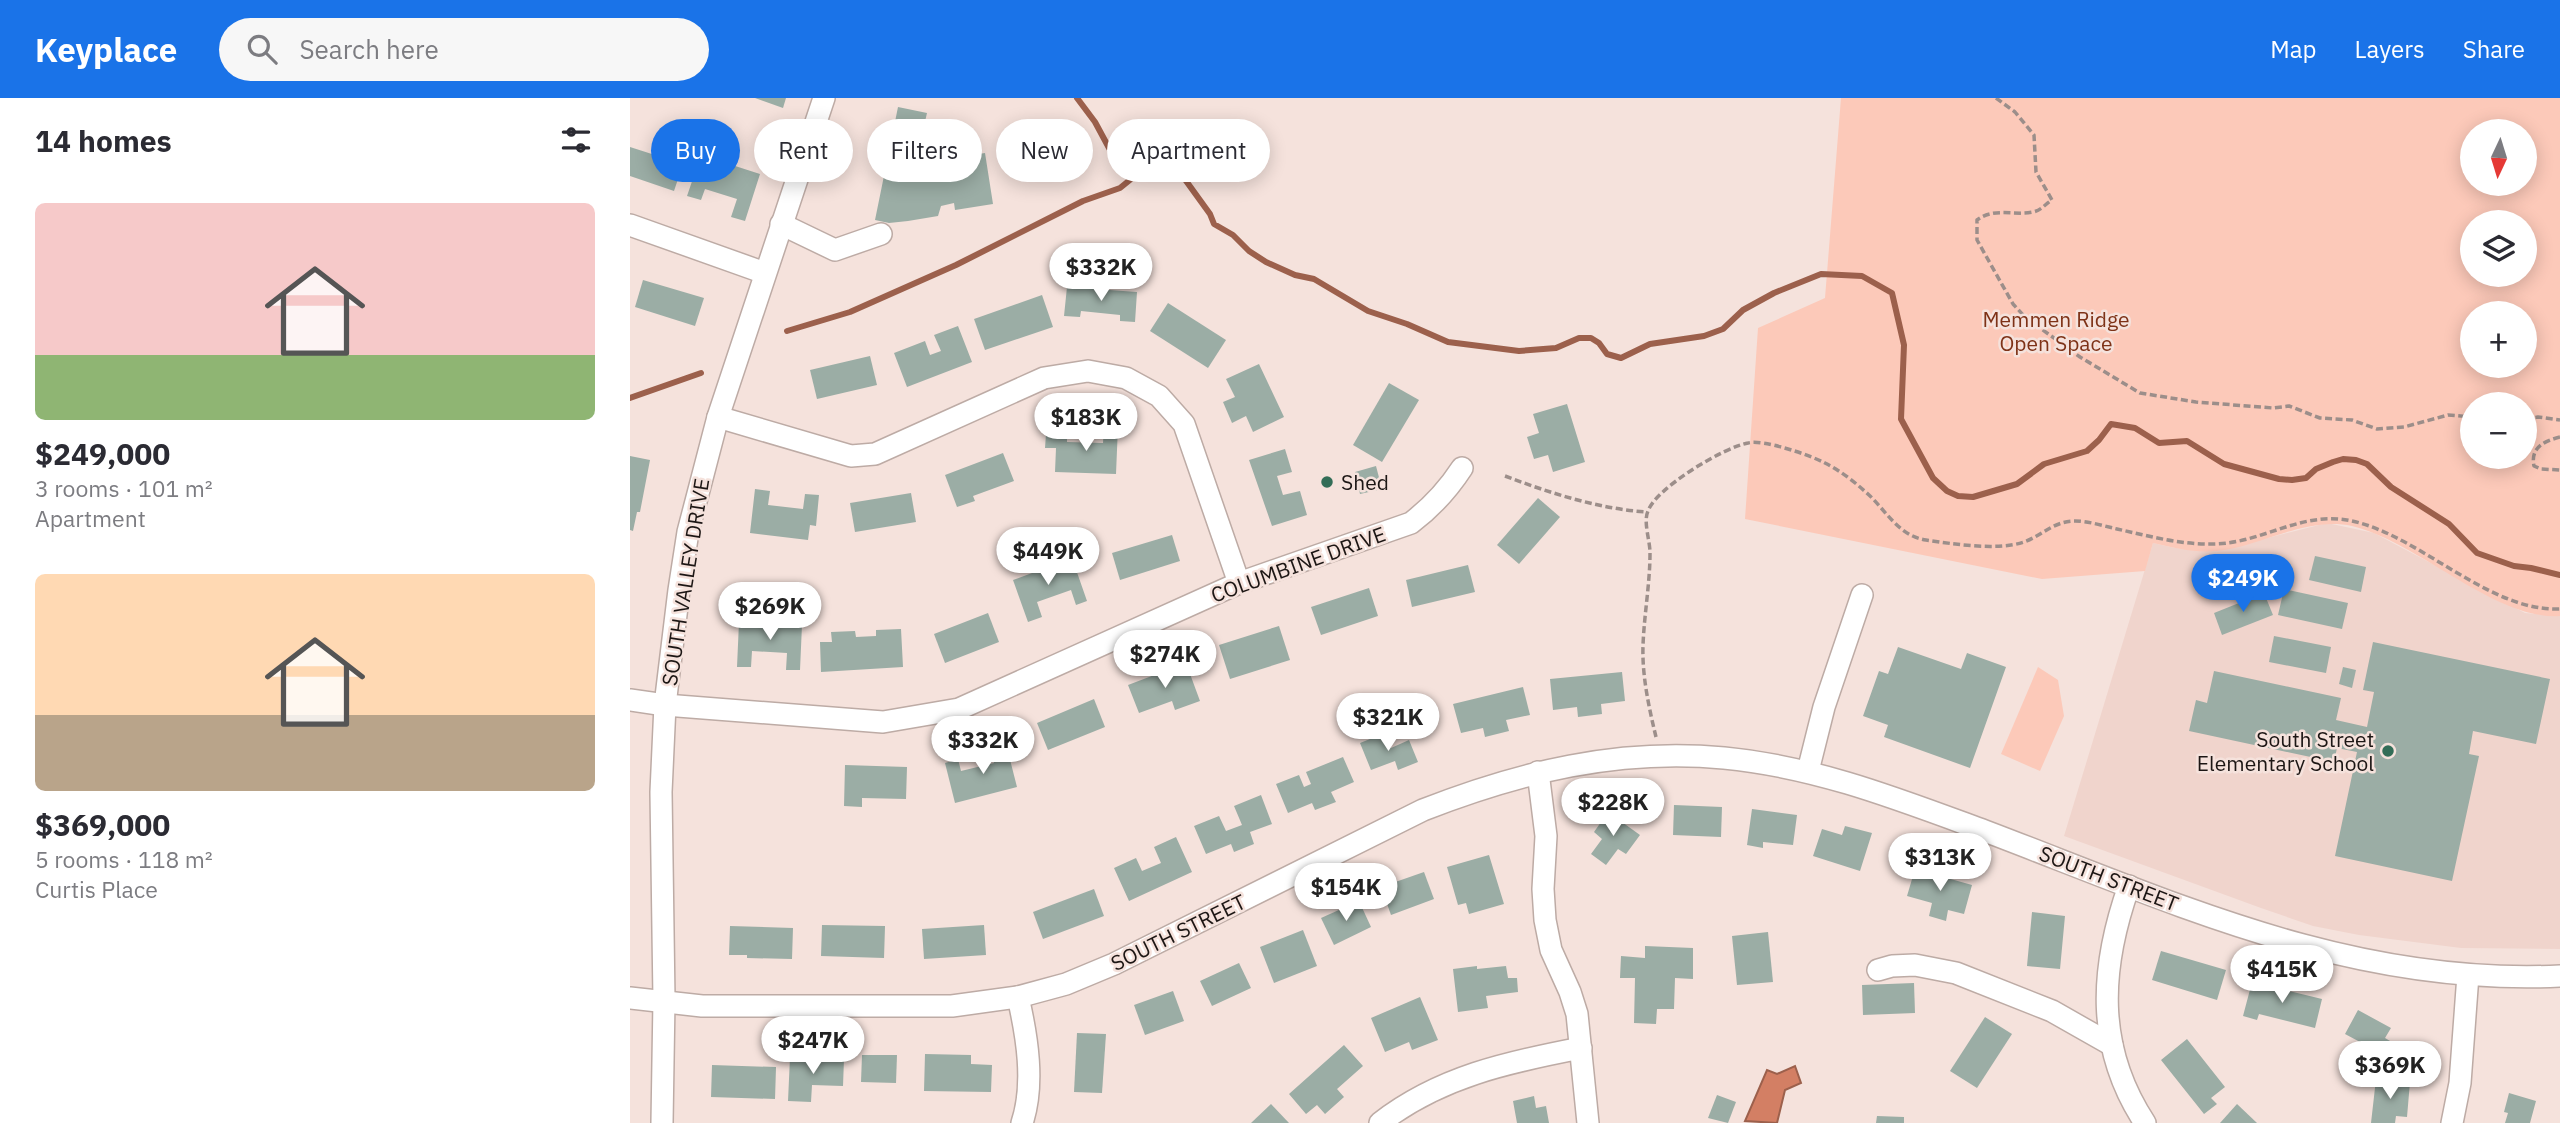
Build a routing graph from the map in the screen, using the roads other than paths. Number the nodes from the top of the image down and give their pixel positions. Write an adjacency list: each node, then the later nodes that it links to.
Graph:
1 (824, 98): 2 (street, SOUTH VALLEY DRIVE)
2 (781, 224): 4 (street); 5 (street, SOUTH VALLEY DRIVE)
3 (630, 225): 5 (street)
4 (881, 234)
5 (765, 273): 6 (street, SOUTH VALLEY DRIVE)
6 (718, 417): 8 (street); 11 (street, SOUTH VALLEY DRIVE)
7 (1462, 468): 8 (street, COLUMBINE DRIVE)
8 (1239, 583): 11 (street, COLUMBINE DRIVE)
9 (1861, 595): 12 (street)
10 (630, 700): 11 (street, COLUMBINE DRIVE)
11 (665, 705): 20 (street, SOUTH VALLEY DRIVE)
12 (1808, 771): 13 (street, SOUTH STREET); 14 (street, SOUTH STREET)
13 (1538, 772): 18 (street, SOUTH STREET); 22 (street)
14 (2129, 886): 16 (street, SOUTH STREET); 21 (street)
15 (1878, 970): 21 (street)
16 (2468, 975): 17 (street, SOUTH STREET); 28 (street)
17 (2560, 976)
18 (1018, 997): 20 (street, SOUTH STREET); 24 (street)
19 (630, 998): 20 (street, SOUTH STREET)
20 (664, 1000): 23 (street, SOUTH VALLEY DRIVE)
21 (2112, 1045): 27 (street)
22 (1581, 1048): 25 (street); 26 (street)
23 (662, 1123)
24 (1022, 1123)
25 (1380, 1123)
26 (1588, 1123)
27 (2145, 1123)
28 (2452, 1123)

